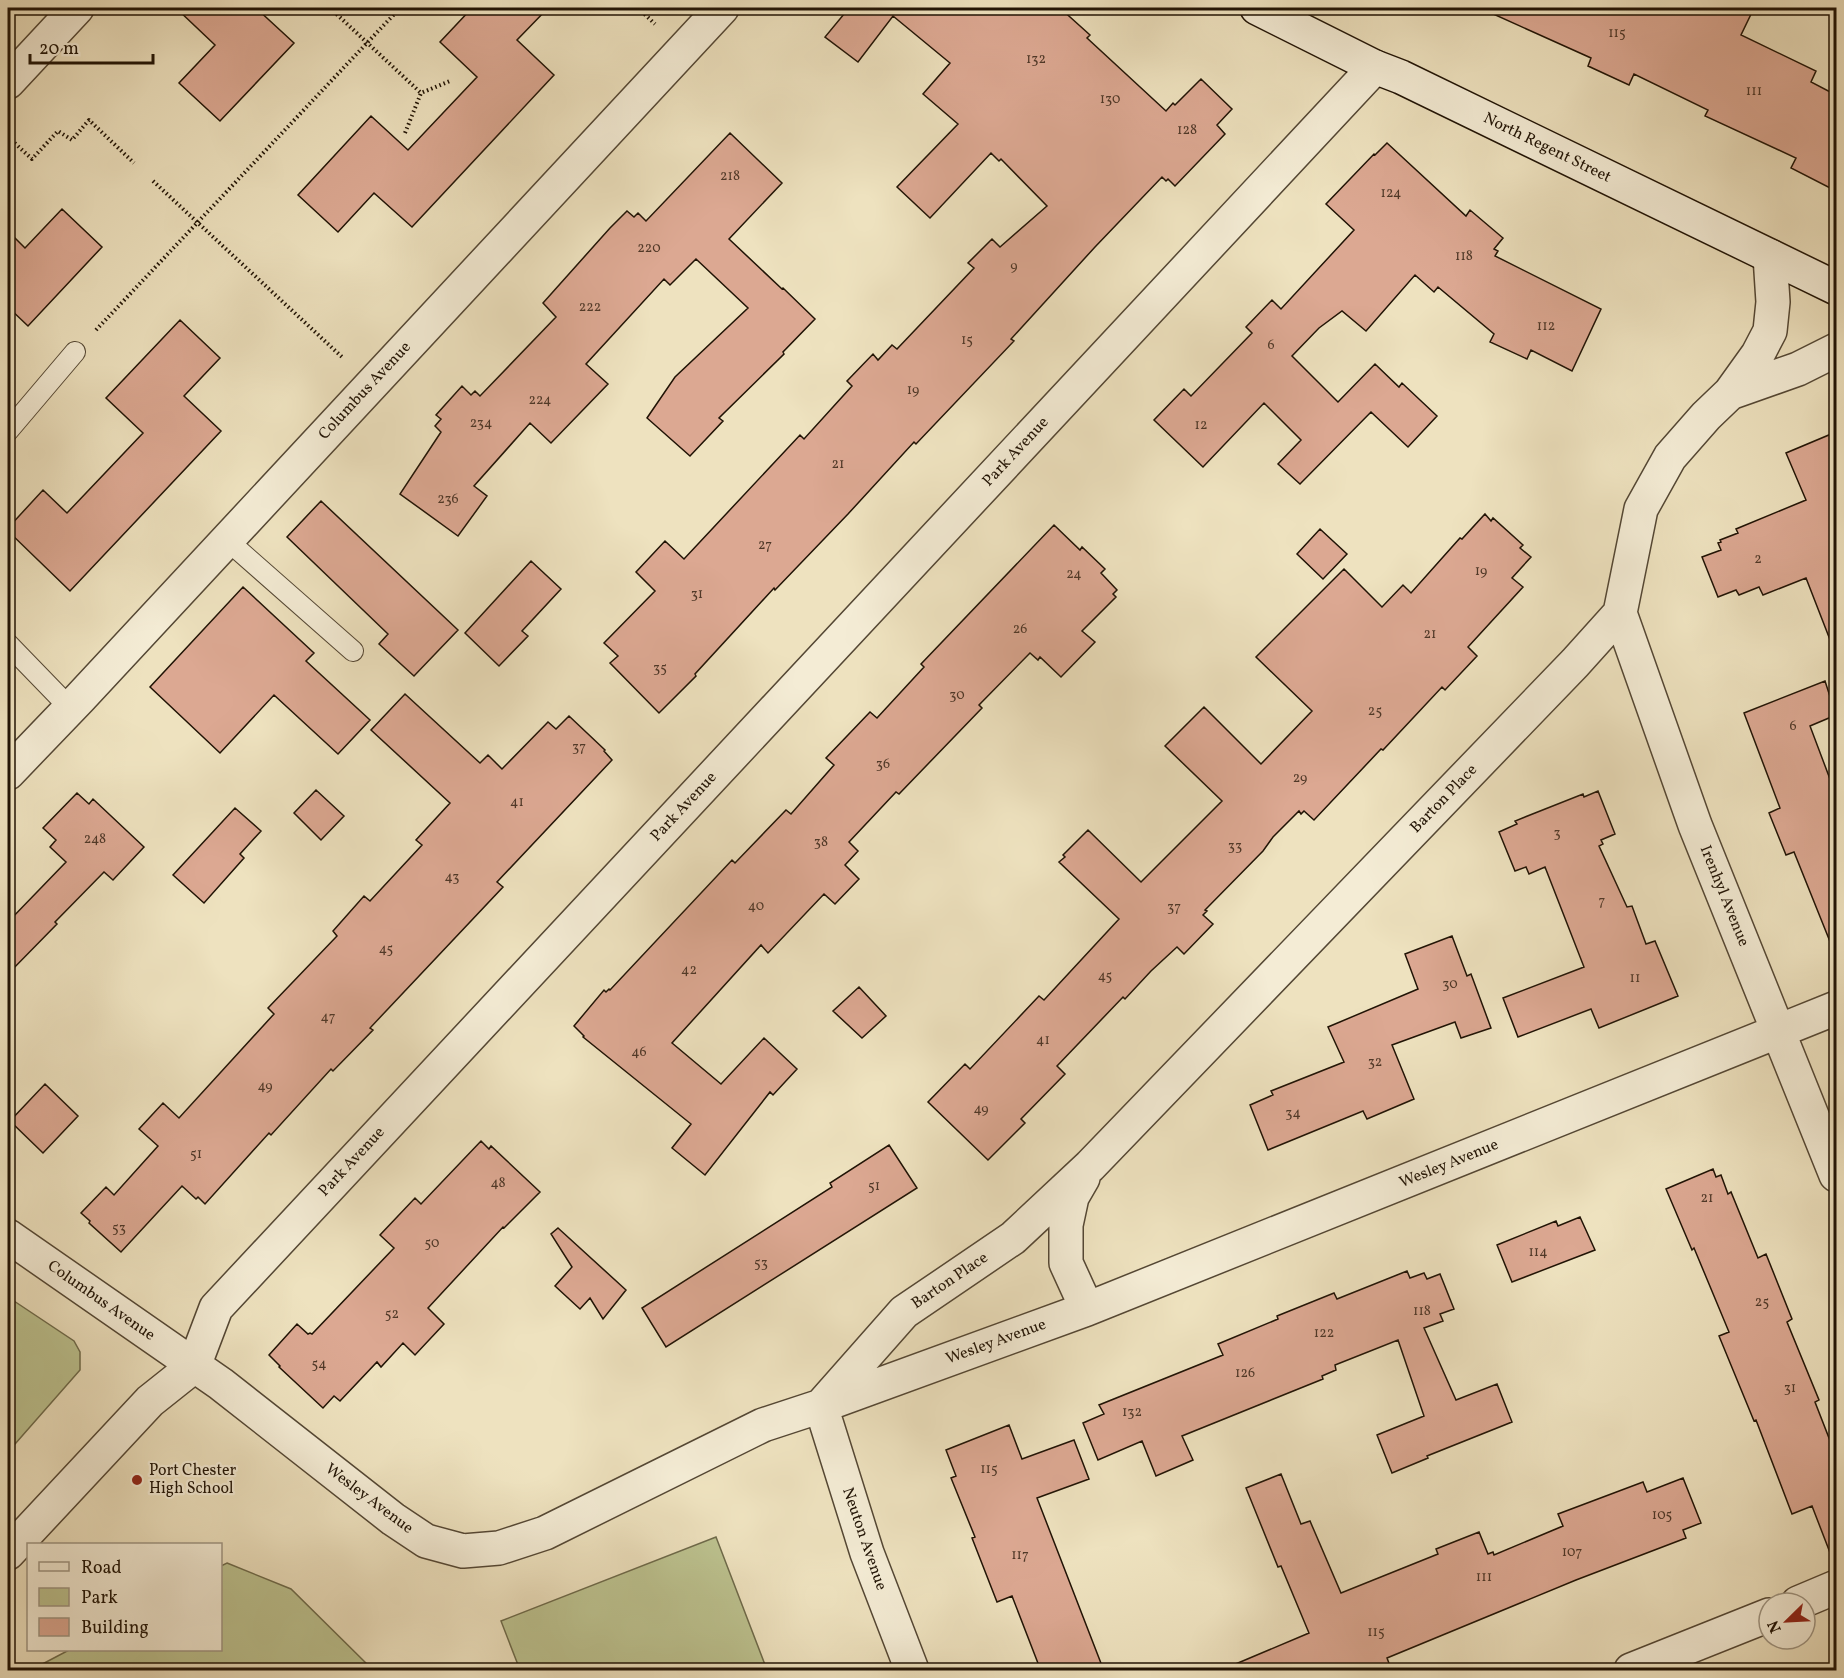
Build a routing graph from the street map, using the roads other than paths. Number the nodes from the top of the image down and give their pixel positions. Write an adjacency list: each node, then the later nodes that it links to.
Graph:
1 (77, 8): 5 (street)
2 (722, 8): 12 (street, Columbus Avenue)
3 (1257, 8): 4 (street, North Regent Street)
4 (1376, 67): 6 (street, North Regent Street); 24 (street, Park Avenue)
5 (8, 82)
6 (1770, 256): 7 (street, North Regent Street); 10 (street)
7 (1836, 288)
8 (1836, 350): 10 (street)
9 (75, 352): 11 (lane)
10 (1730, 393): 13 (street)
11 (8, 430)
12 (227, 540): 15 (lane); 16 (street, Columbus Avenue)
13 (1620, 613): 19 (street, Irenhyl Avenue); 20 (street, Barton Place)
14 (8, 644): 16 (lane)
15 (353, 651)
16 (70, 708): 17 (street, Columbus Avenue)
17 (8, 773)
18 (1836, 1008): 19 (street, Wesley Avenue)
19 (1778, 1032): 21 (street, Irenhyl Avenue); 23 (street, Wesley Avenue)
20 (1090, 1166): 23 (street, Barton Place); 25 (street, Barton Place)
21 (1836, 1175)
22 (8, 1236): 24 (street, Columbus Avenue)
23 (1087, 1310): 25 (street, Wesley Avenue)
24 (194, 1366): 25 (street, Wesley Avenue); 26 (street)
25 (821, 1406): 30 (street, Neuton Avenue)
26 (8, 1553)
27 (1836, 1587): 28 (street)
28 (1817, 1595)
29 (1757, 1620): 31 (street)
30 (912, 1671)
31 (1631, 1671)

